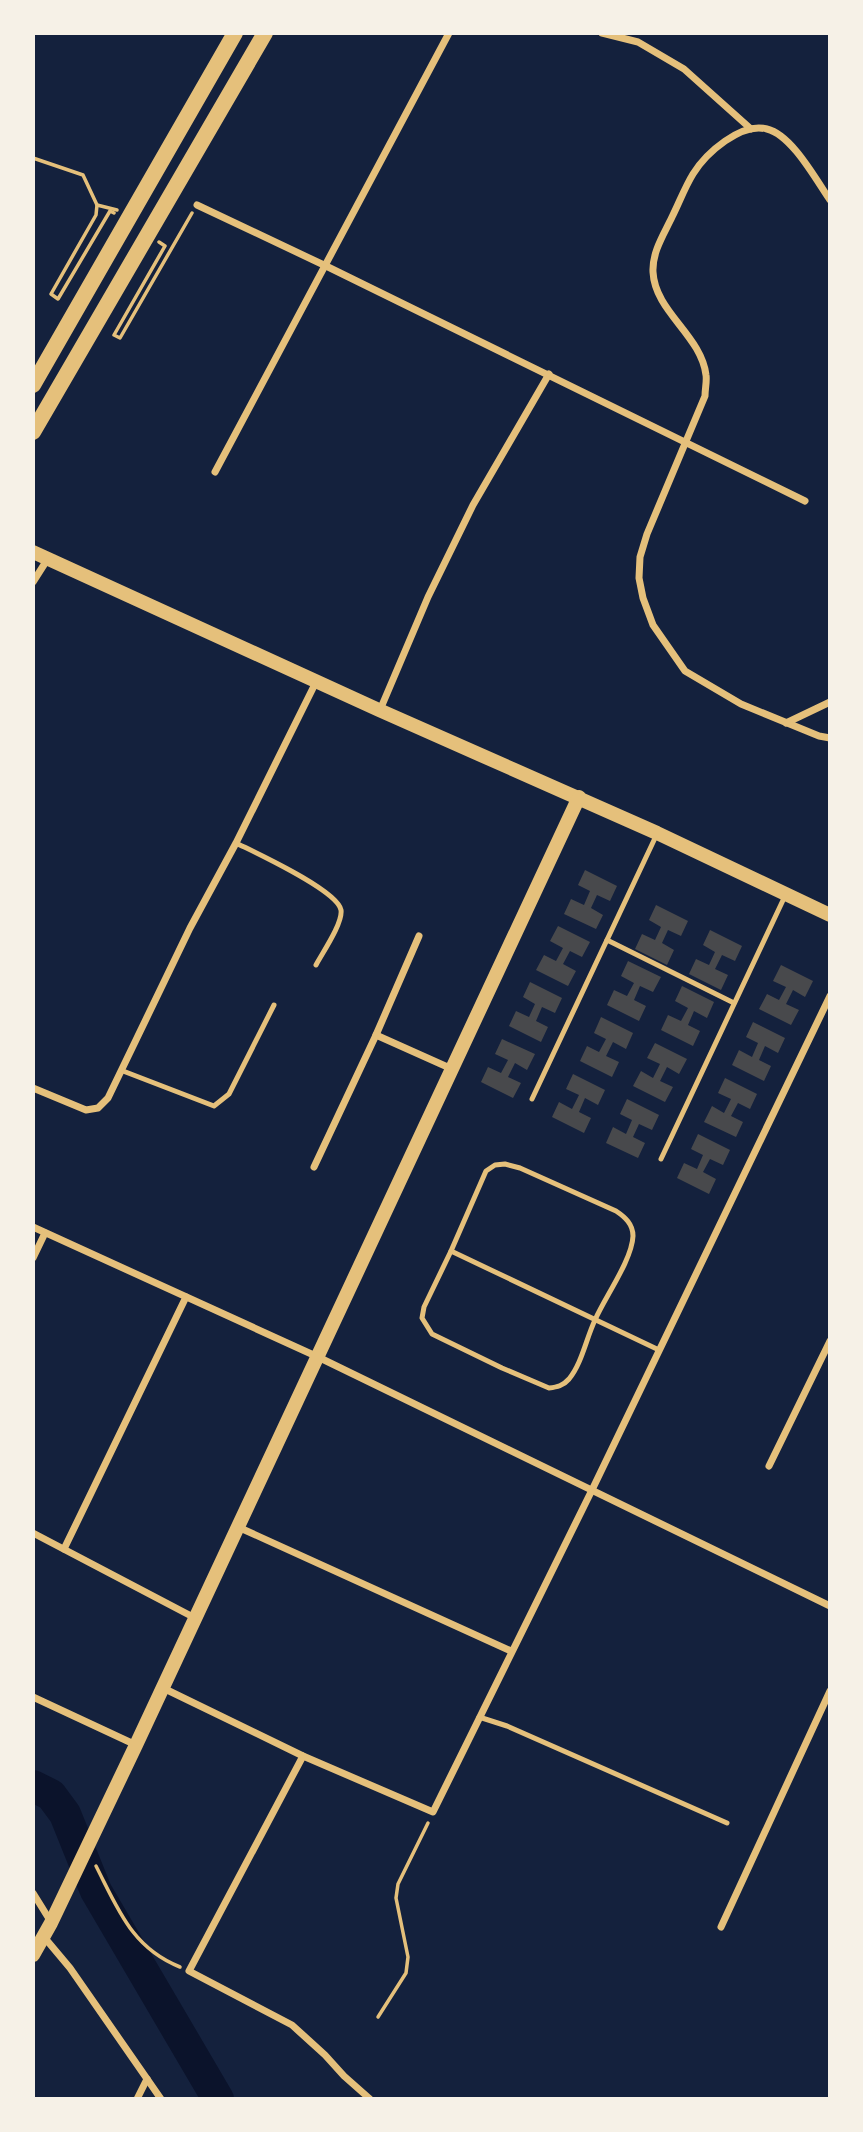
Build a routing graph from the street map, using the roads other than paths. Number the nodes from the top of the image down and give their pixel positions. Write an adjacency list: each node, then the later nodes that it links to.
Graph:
1 (235, 33): 10 (main road)
2 (265, 33): 11 (main road)
3 (449, 33): 8 (street)
4 (602, 33): 5 (street)
5 (751, 129): 6 (street); 12 (street)
6 (830, 200)
7 (197, 205): 8 (street)
8 (326, 266): 9 (street); 13 (street)
9 (548, 374): 12 (street); 19 (street)
10 (33, 385)
11 (33, 432)
12 (684, 441): 14 (street); 20 (street)
13 (215, 472)
14 (805, 501)
15 (38, 556): 16 (street); 17 (main road)
16 (33, 582)
17 (316, 682): 19 (main road); 24 (street)
18 (830, 702): 20 (street)
19 (379, 710): 22 (main road)
20 (786, 723): 21 (street)
21 (830, 738)
22 (579, 797): 23 (main road); 34 (main road)
23 (657, 833): 25 (main road); 28 (lane)
24 (236, 843): 29 (lane); 35 (street)
25 (786, 894): 26 (main road); 31 (lane)
26 (830, 915)
27 (419, 936): 33 (street)
28 (607, 940): 31 (lane); 37 (lane)
29 (316, 965)
30 (830, 996): 47 (street)
31 (734, 1003): 38 (lane)
32 (274, 1005): 35 (lane)
33 (376, 1035): 34 (street); 39 (street)
34 (452, 1069): 48 (main road)
35 (123, 1071): 36 (street)
36 (33, 1088)
37 (531, 1099)
38 (660, 1159)
39 (314, 1167)
40 (33, 1227): 41 (street)
41 (45, 1233): 43 (street); 44 (street)
42 (451, 1251): 45 (lane); 45 (lane); 45 (lane)
43 (33, 1258)
44 (186, 1297): 48 (street); 53 (street)
45 (595, 1319): 47 (lane)
46 (830, 1341): 49 (street)
47 (659, 1350): 50 (street)
48 (318, 1357): 50 (street); 51 (main road)
49 (769, 1466)
50 (592, 1490): 54 (street); 56 (street)
51 (238, 1527): 55 (main road); 56 (street)
52 (33, 1533): 53 (street)
53 (64, 1549): 55 (street)
54 (830, 1606)
55 (195, 1618): 57 (main road)
56 (511, 1651): 60 (street)
57 (162, 1688): 61 (main road); 62 (street)
58 (829, 1695): 66 (street)
59 (33, 1697): 61 (street)
60 (479, 1717): 62 (street); 63 (lane)
61 (136, 1745): 65 (main road)
62 (303, 1756): 72 (street)
63 (727, 1823)
64 (33, 1893): 65 (street)
65 (51, 1923): 67 (main road)
66 (720, 1927)
67 (44, 1937): 68 (main road); 69 (street)
68 (33, 1955)
69 (147, 2079): 70 (street); 71 (street)
70 (137, 2099)
71 (161, 2099)
72 (370, 2099)

